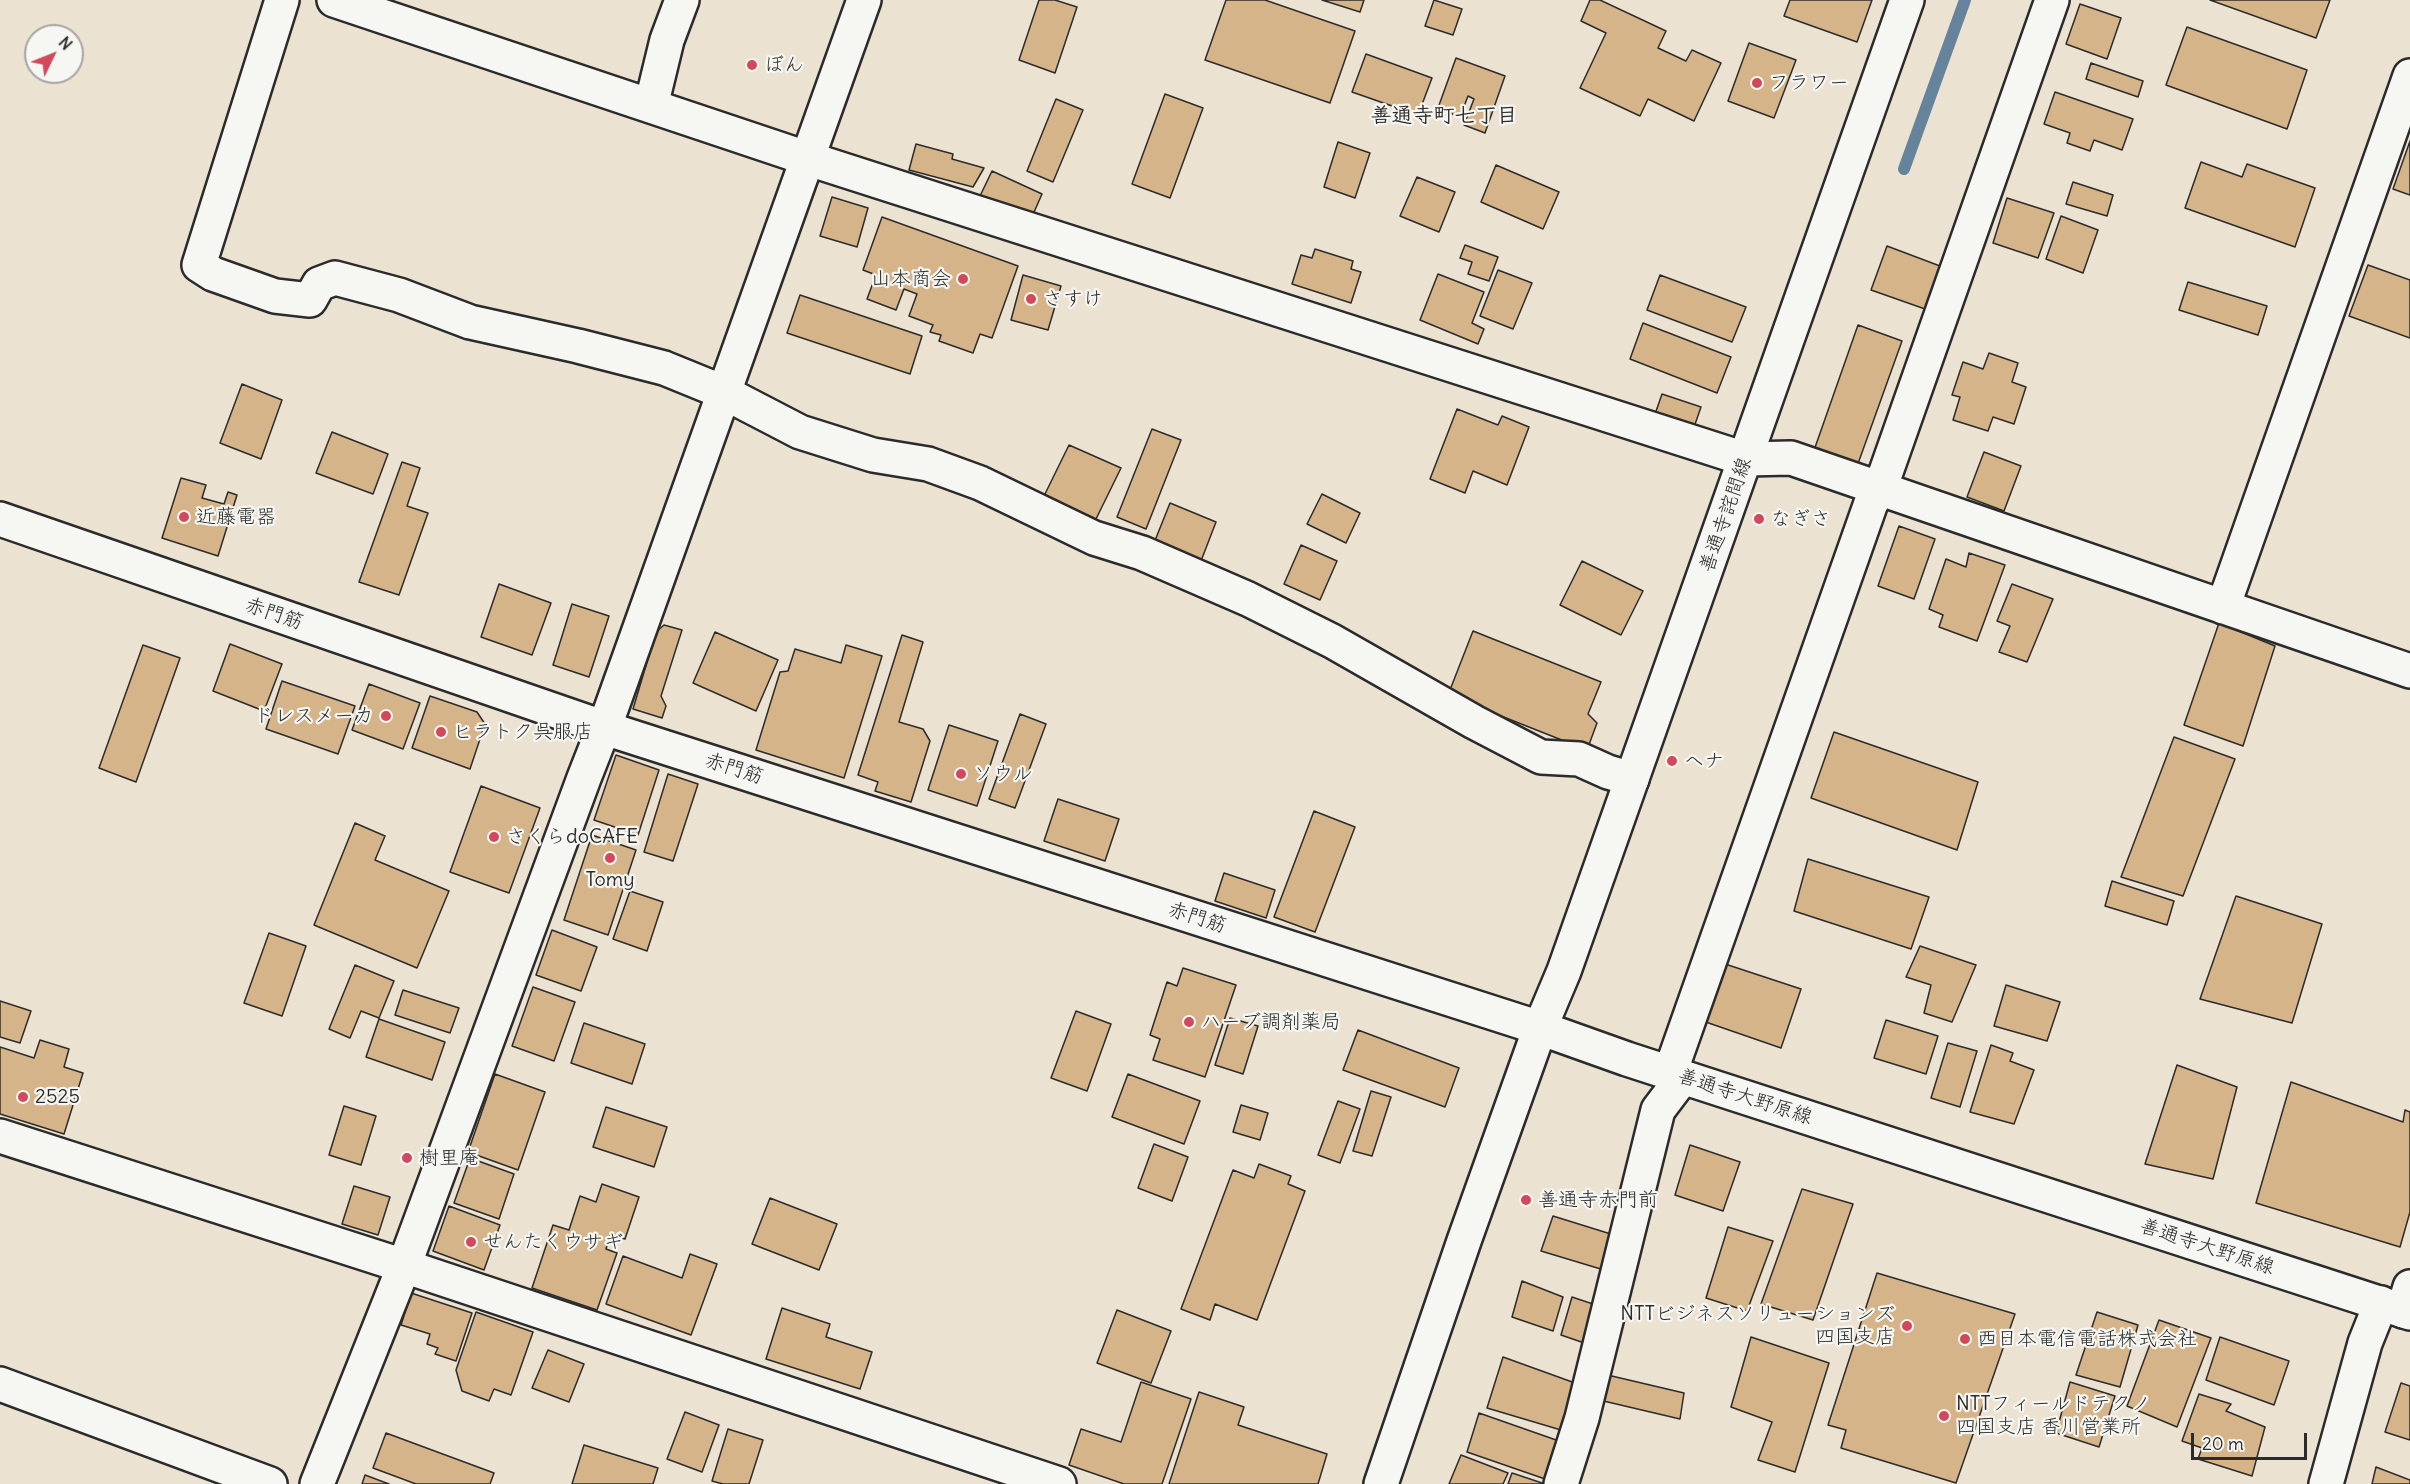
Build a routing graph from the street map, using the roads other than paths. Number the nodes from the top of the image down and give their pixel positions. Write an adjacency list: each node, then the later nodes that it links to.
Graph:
1 (282, 0): 10 (street)
2 (334, 0): 8 (street)
3 (682, 0): 8 (street)
4 (864, 0): 9 (street)
5 (1907, 0): 11 (street, 善通寺詫間線)
6 (2052, 0): 12 (street)
7 (2410, 76): 14 (street)
8 (651, 106): 9 (street)
9 (806, 158): 10 (street); 11 (street)
10 (723, 392): 16 (street); 17 (street)
11 (1745, 459): 12 (street); 17 (street, 善通寺詫間線)
12 (1880, 489): 14 (street); 19 (street)
13 (0, 519): 16 (street, 赤門筋)
14 (2223, 607): 15 (street)
15 (2410, 671)
16 (603, 727): 18 (street, 赤門筋); 21 (street)
17 (1632, 779): 18 (street, 善通寺詫間線)
18 (1540, 1028): 19 (street, 善通寺大野原線); 27 (street)
19 (1676, 1075): 22 (street, 善通寺大野原線); 28 (street)
20 (0, 1136): 21 (street)
21 (404, 1266): 25 (street); 26 (street)
22 (2401, 1303): 29 (street)
23 (0, 1384): 24 (street)
24 (270, 1484)
25 (317, 1484)
26 (1059, 1484)
27 (1381, 1484)
28 (1561, 1484)
29 (2326, 1484)

